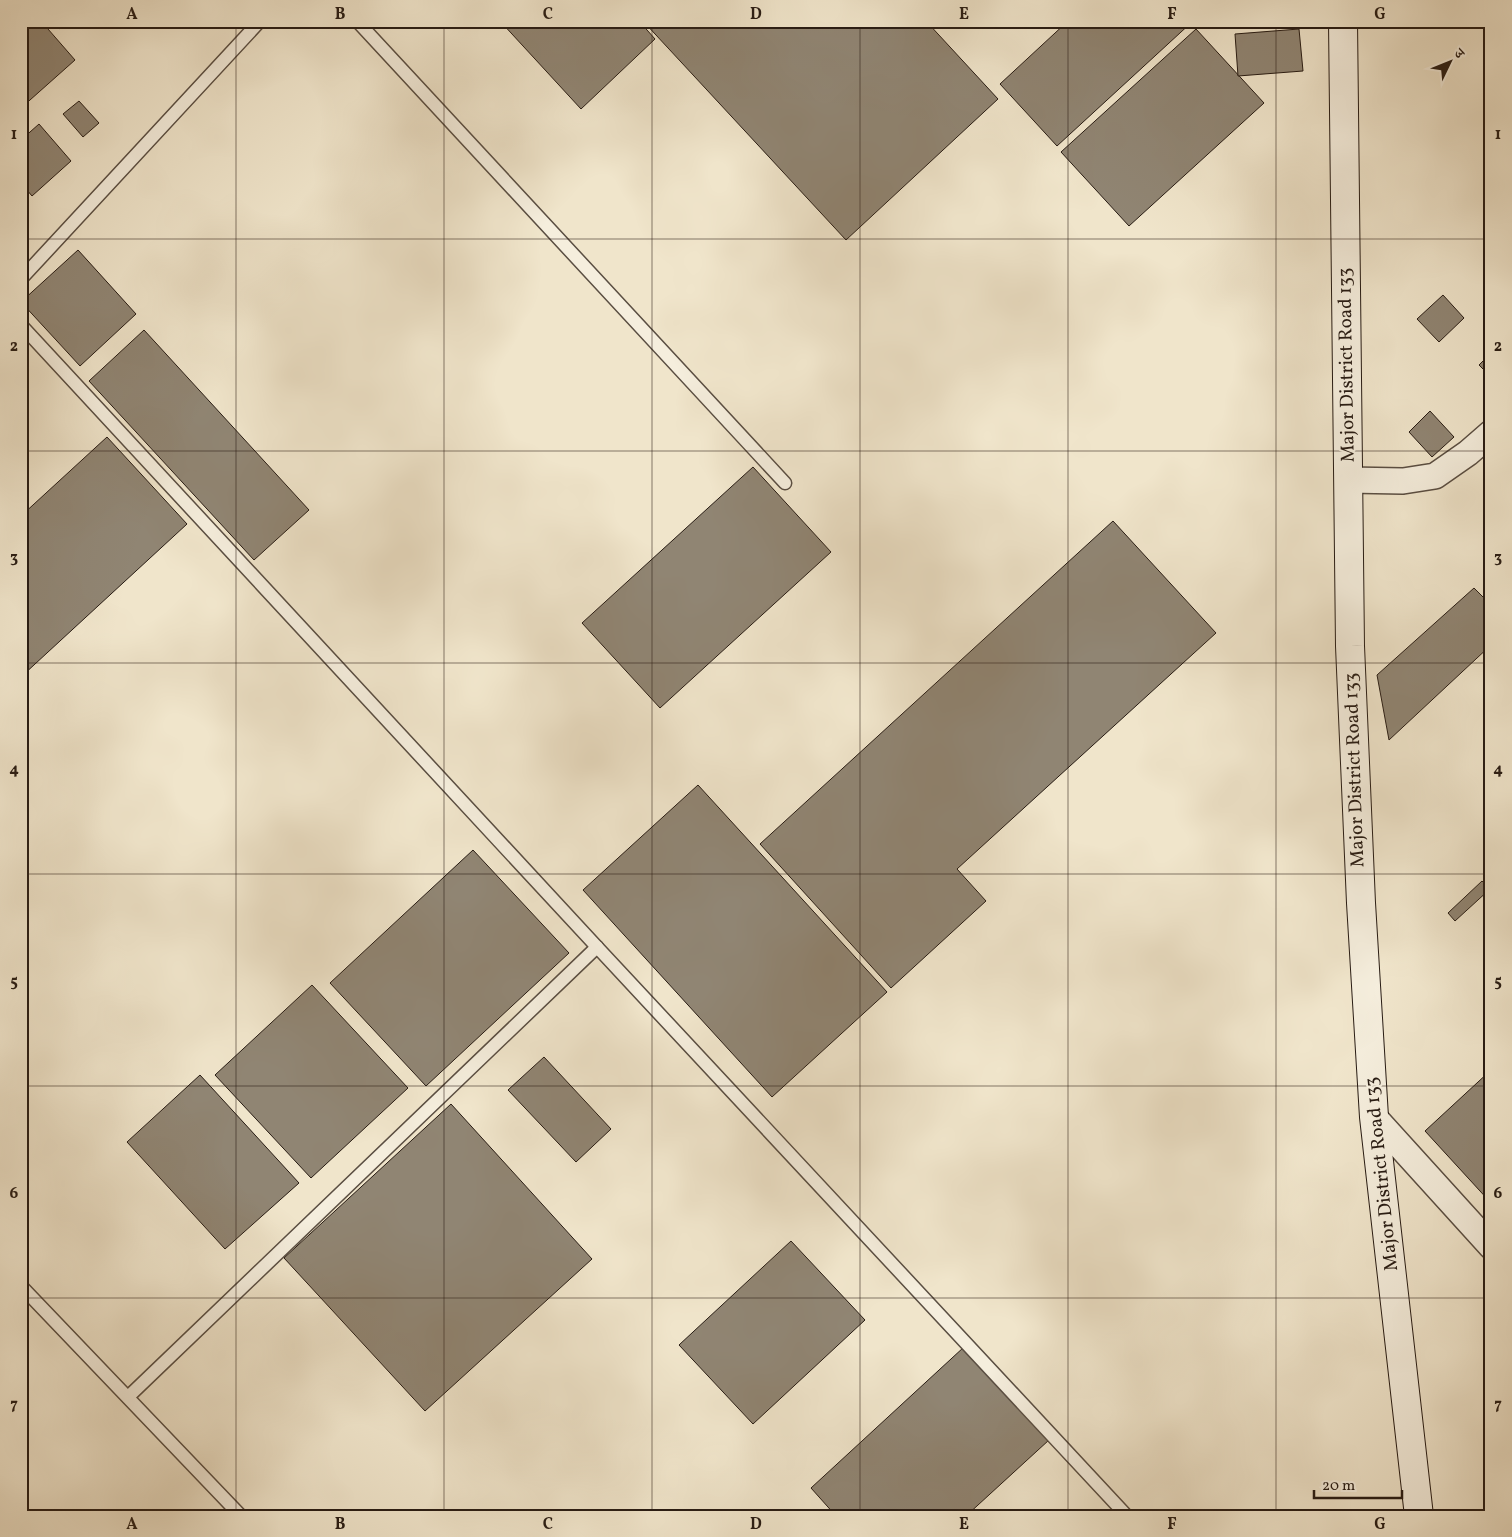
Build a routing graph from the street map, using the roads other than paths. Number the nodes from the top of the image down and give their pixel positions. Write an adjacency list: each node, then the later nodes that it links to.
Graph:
1 (260, 21): 4 (lane)
2 (357, 21): 8 (lane)
3 (1343, 21): 7 (main road, Major District Road 133)
4 (21, 279)
5 (21, 325): 9 (lane)
6 (1491, 433): 7 (street)
7 (1348, 480): 10 (main road, Major District Road 133)
8 (785, 483)
9 (598, 948): 13 (lane); 15 (lane)
10 (1374, 1117): 11 (street); 16 (main road, Major District Road 133)
11 (1491, 1246)
12 (21, 1286): 13 (lane)
13 (128, 1397): 14 (lane)
14 (241, 1516)
15 (1127, 1516)
16 (1419, 1516)

